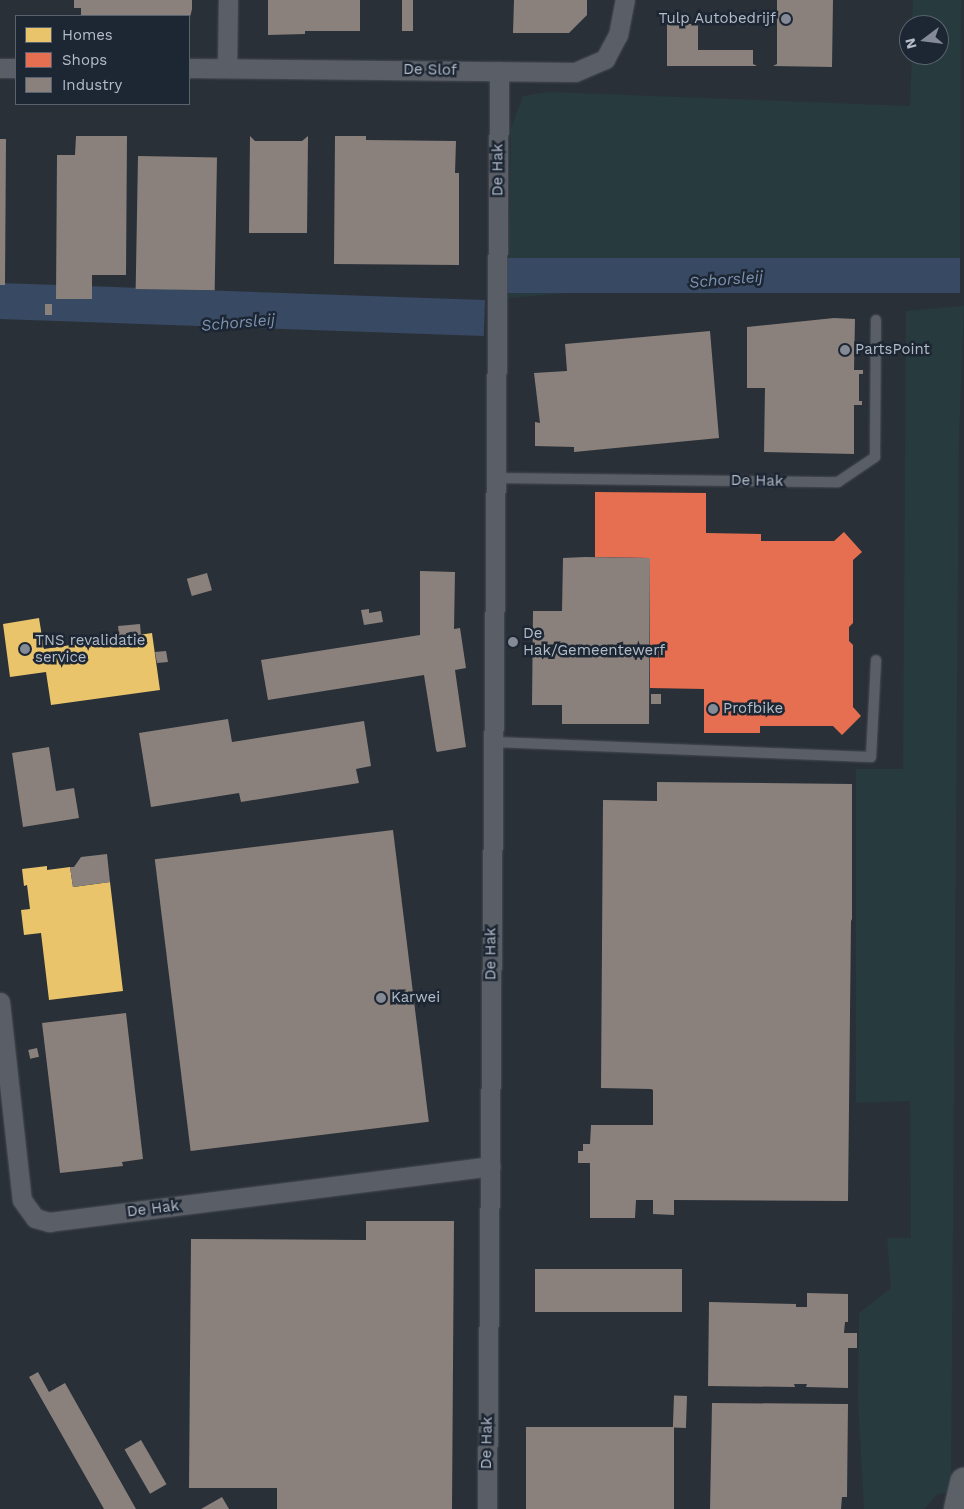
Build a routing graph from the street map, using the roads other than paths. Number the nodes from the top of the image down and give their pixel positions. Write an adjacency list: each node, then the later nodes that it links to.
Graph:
1 (228, 0): 6 (street)
2 (625, 0): 7 (street, De Slof)
3 (0, 68): 4 (street)
4 (15, 68)
5 (190, 68): 6 (street, De Slof)
6 (227, 68): 7 (street, De Slof)
7 (499, 71): 9 (street, De Hak)
8 (876, 320): 9 (lane, De Hak)
9 (496, 478): 11 (street, De Hak)
10 (876, 660): 11 (lane)
11 (493, 742): 13 (street, De Hak)
12 (0, 1002): 13 (street, De Hak)
13 (490, 1166): 15 (street, De Hak)
14 (964, 1482): 16 (main road)
15 (487, 1509)
16 (958, 1509)

